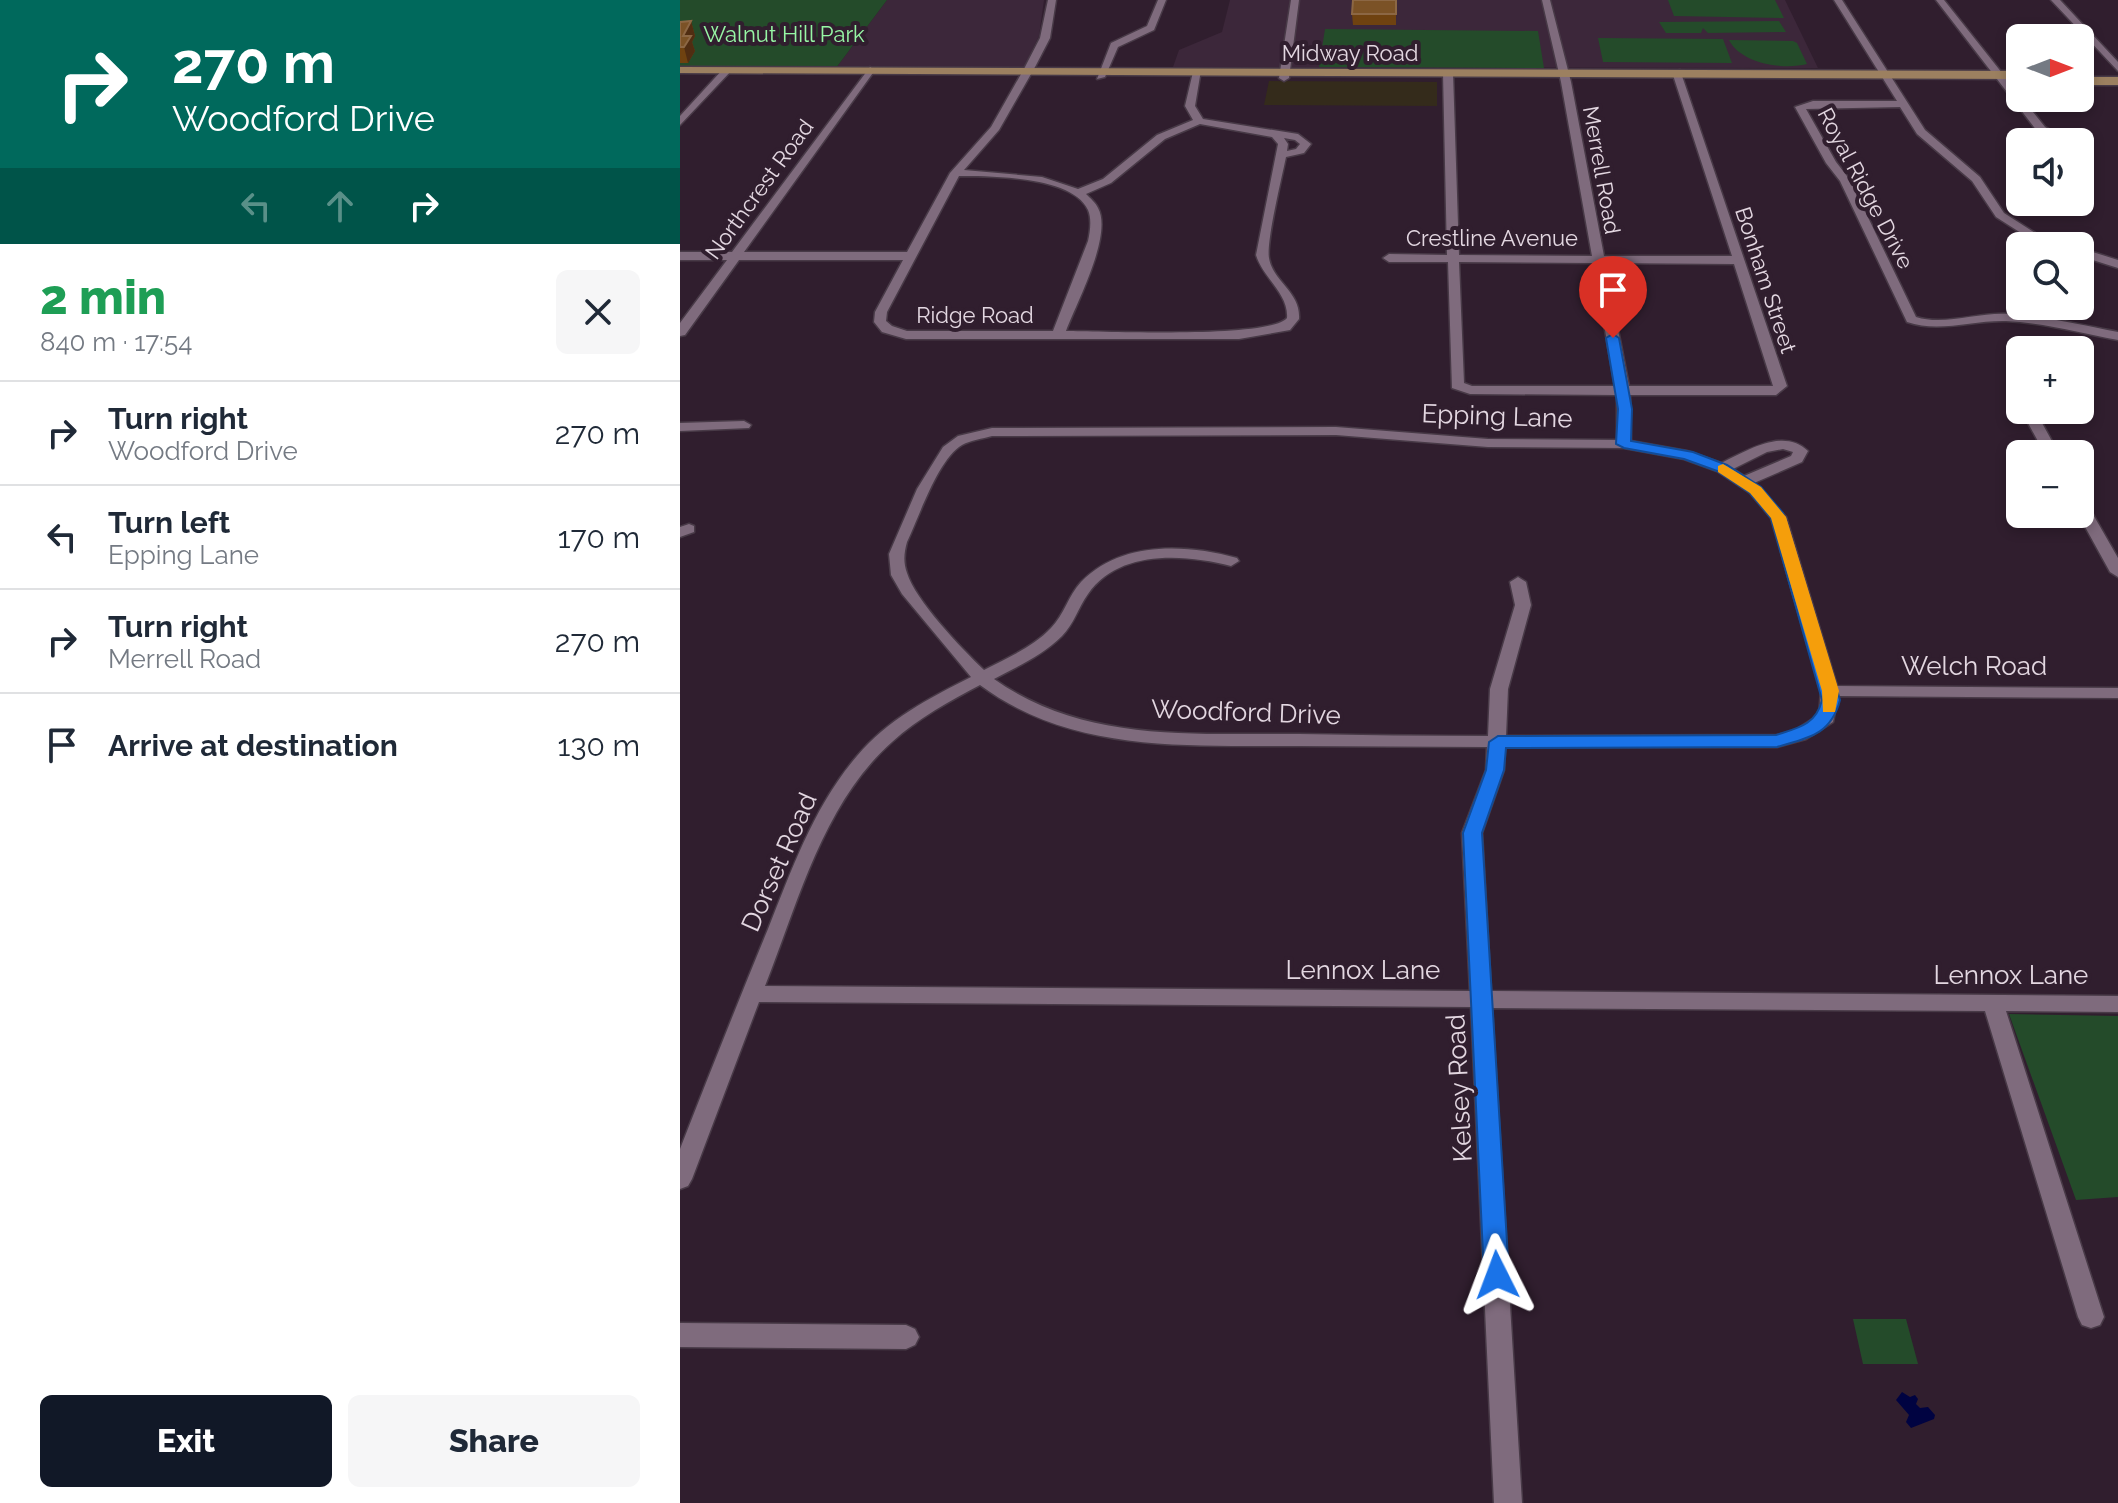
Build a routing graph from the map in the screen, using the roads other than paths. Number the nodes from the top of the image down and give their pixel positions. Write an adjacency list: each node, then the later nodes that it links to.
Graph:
1 (1052, 0): 12 (street, Ridge Road)
2 (1162, 0): 13 (street)
3 (1295, 0): 15 (street)
4 (1546, 0): 16 (street, Merrell Road)
5 (1838, 0): 19 (street)
6 (1940, 0): 20 (street)
7 (2055, 0): 8 (street)
8 (2118, 68)
9 (680, 73): 10 (main road, Midway Road)
10 (725, 73): 11 (main road, Midway Road); 26 (street)
11 (868, 73): 12 (main road, Midway Road); 34 (street, Northcrest Road)
12 (1026, 73): 13 (main road, Midway Road); 30 (street, Ridge Road)
13 (1101, 74): 14 (main road, Midway Road)
14 (1197, 75): 15 (main road, Midway Road); 25 (street)
15 (1284, 75): 18 (main road, Midway Road)
16 (1563, 75): 17 (main road, Midway Road); 18 (main road, Midway Road); 39 (street, Merrell Road)
17 (1678, 75): 19 (main road, Midway Road); 40 (street, Bonham Street)
18 (1448, 76): 38 (street)
19 (1885, 77): 20 (main road, Midway Road); 24 (street)
20 (1998, 78): 21 (main road, Midway Road); 27 (street)
21 (2006, 78)
22 (2094, 78): 23 (main road)
23 (2118, 78)
24 (1901, 104): 32 (street); 44 (street, Royal Ridge Drive)
25 (1199, 121): 28 (street); 31 (street)
26 (680, 122)
27 (2040, 128)
28 (1275, 134): 29 (street); 29 (street)
29 (1281, 155): 43 (street, Ridge Road)
30 (955, 173): 31 (street); 35 (street, Ridge Road)
31 (1078, 193): 43 (street)
32 (2027, 232)
33 (680, 256): 34 (street)
34 (735, 256): 35 (street); 42 (street, Northcrest Road)
35 (910, 256): 43 (street, Ridge Road)
36 (2094, 256): 41 (street)
37 (1389, 258): 38 (street, Crestline Avenue)
38 (1453, 258): 39 (street, Crestline Avenue); 45 (street, Bonham Street)
39 (1597, 258): 40 (street, Crestline Avenue); 45 (street, Merrell Road)
40 (1738, 260): 45 (street, Bonham Street)
41 (2118, 264)
42 (680, 332)
43 (1058, 335)
44 (2118, 336)
45 (1623, 391): 49 (street, Merrell Road)
46 (744, 425): 47 (street)
47 (680, 427)
48 (1011, 432): 49 (street, Epping Lane); 56 (street, Woodford Drive)
49 (1624, 444): 50 (street, Epping Lane)
50 (1722, 468): 51 (street, Epping Lane); 51 (street)
51 (1744, 482): 57 (street, Epping Lane)
52 (2093, 528): 54 (street)
53 (1231, 561): 56 (street, Dorset Road)
54 (2118, 572)
55 (1518, 582): 59 (street, Kelsey Road)
56 (981, 678): 59 (street, Woodford Drive); 60 (street, Dorset Road)
57 (1830, 691): 58 (street, Welch Road); 59 (street, Woodford Drive)
58 (2118, 693)
59 (1498, 742): 61 (street, Kelsey Road)
60 (751, 994): 61 (street, Lennox Lane); 64 (street, Dorset Road)
61 (1483, 999): 62 (street, Lennox Lane); 68 (street, Kelsey Road)
62 (1993, 1003): 63 (street, Lennox Lane); 65 (street)
63 (2118, 1004)
64 (680, 1179)
65 (2091, 1317)
66 (680, 1335): 67 (street)
67 (906, 1337)
68 (1508, 1503)

